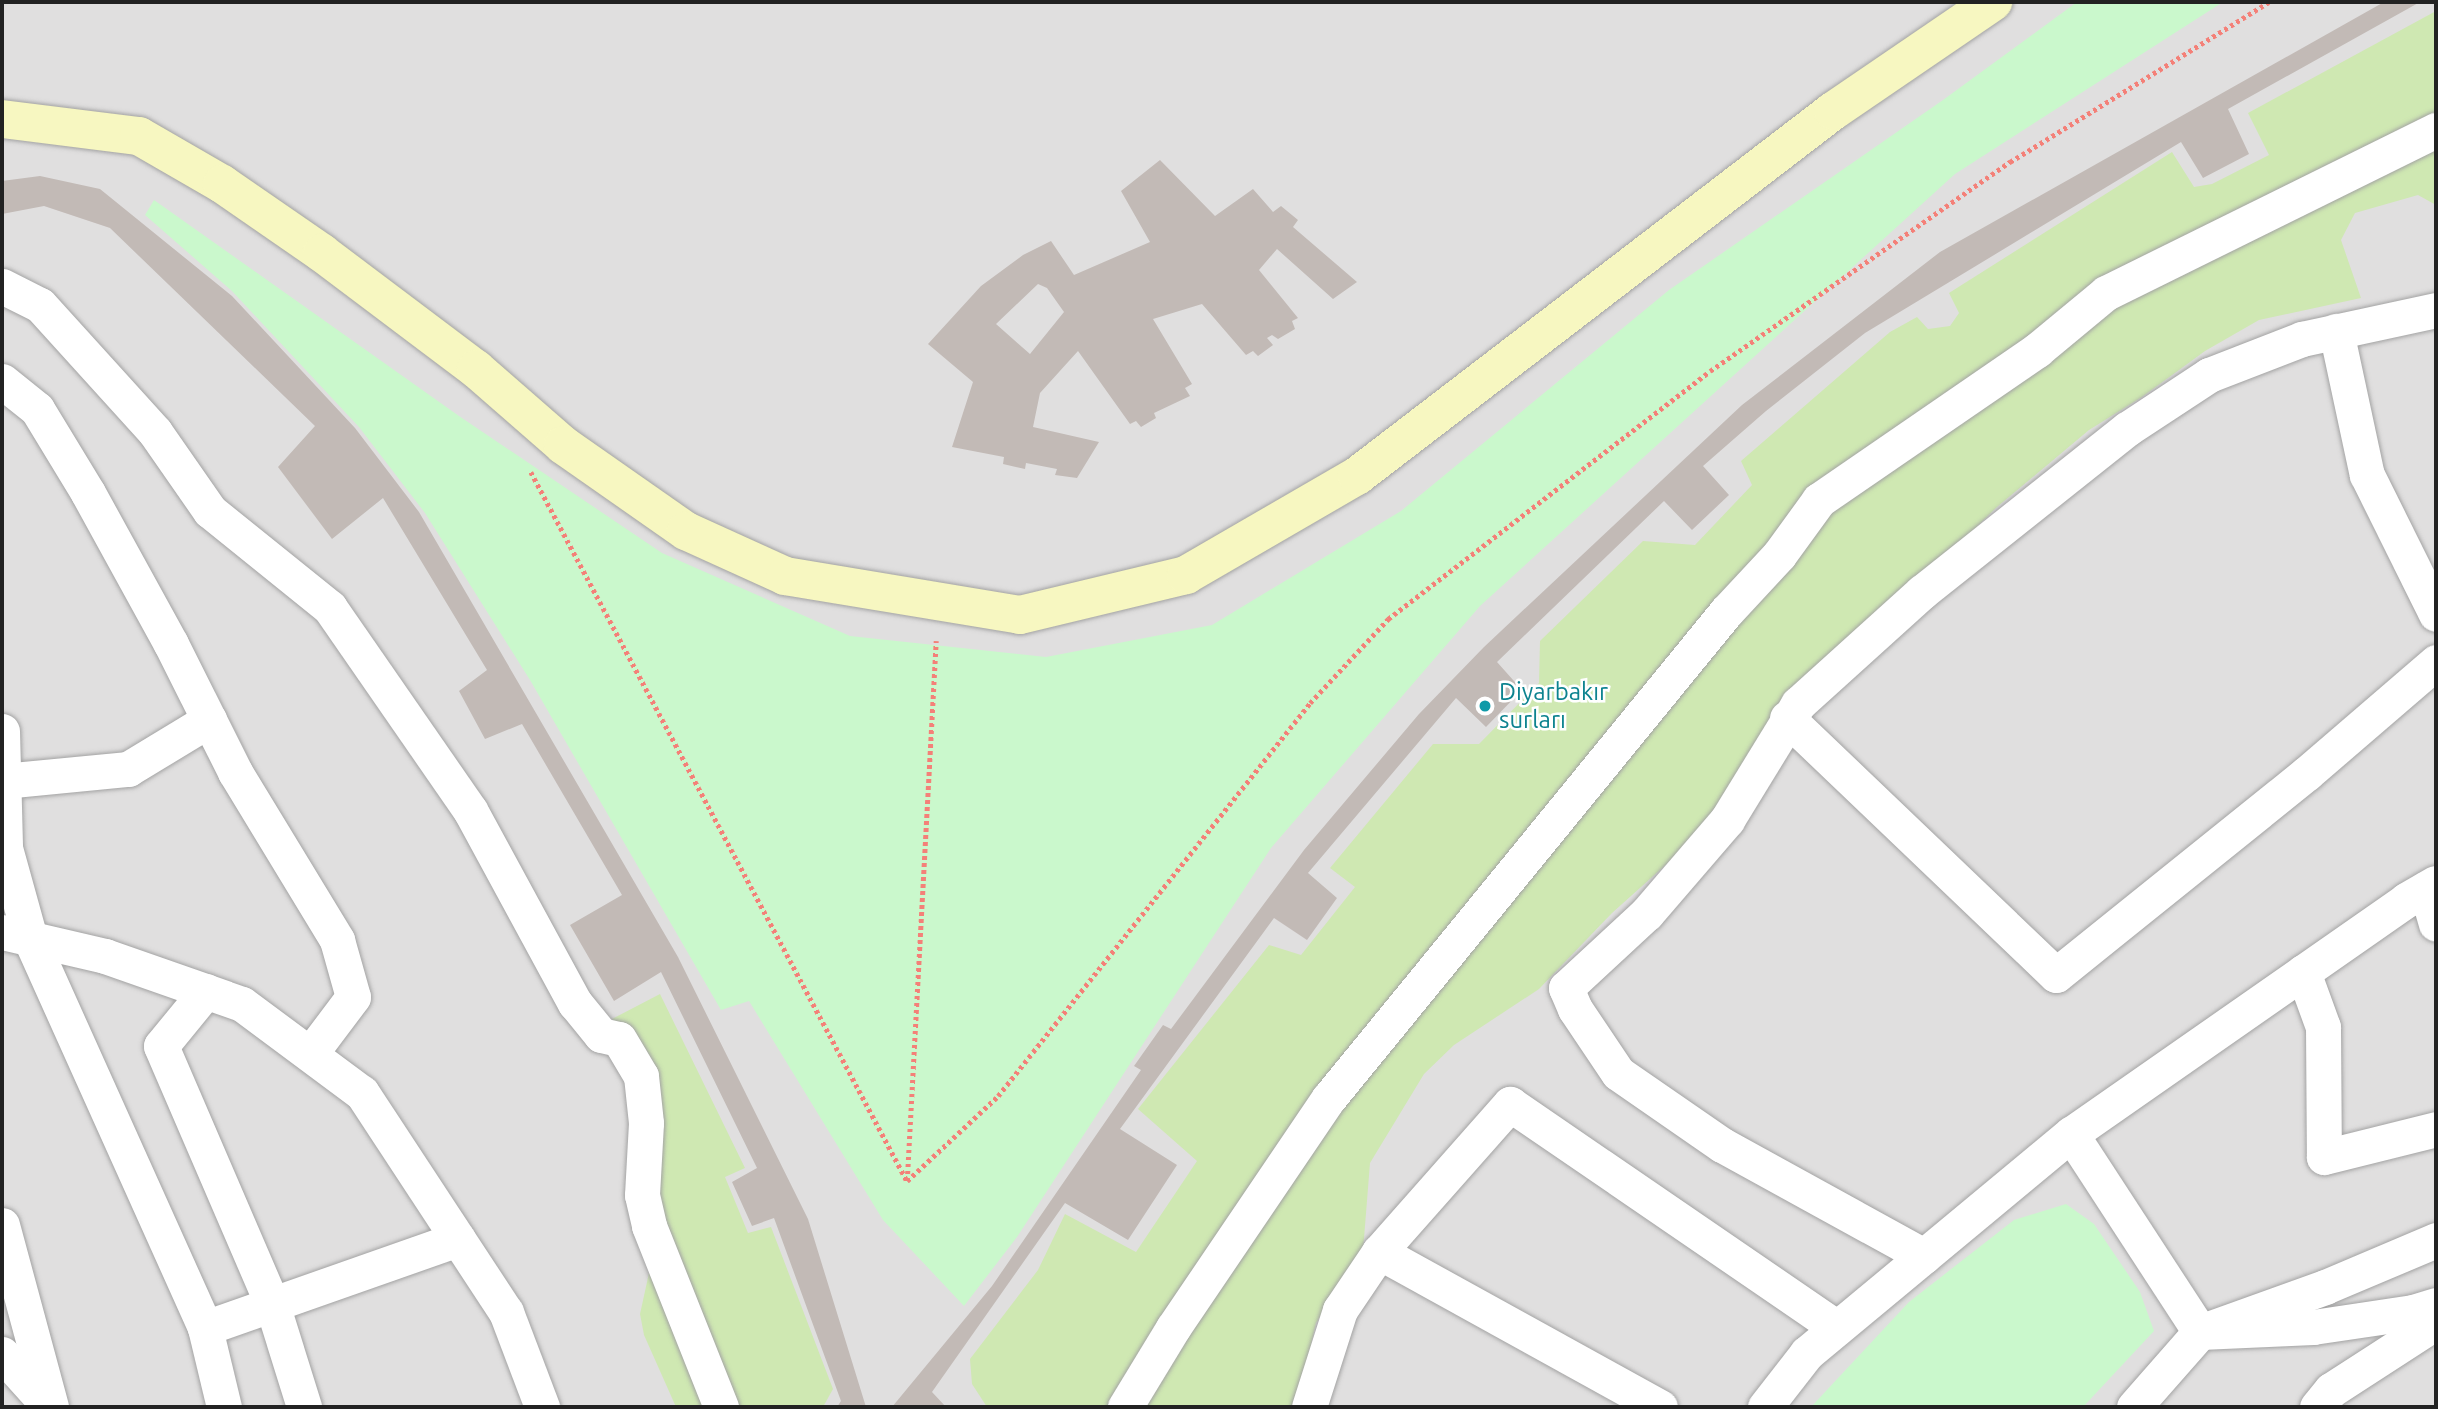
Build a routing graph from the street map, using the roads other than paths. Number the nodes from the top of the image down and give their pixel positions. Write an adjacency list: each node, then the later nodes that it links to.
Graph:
1 (1993, 2): 2 (street)
2 (2, 119)
3 (2436, 130): 40 (street)
4 (2, 286): 39 (street)
5 (2436, 310): 6 (street)
6 (2336, 331): 8 (street); 10 (street)
7 (2, 381): 11 (street)
8 (2436, 614)
9 (2436, 662): 10 (street)
10 (1787, 718): 26 (street)
11 (209, 720): 13 (street); 19 (street)
12 (2, 731): 13 (street)
13 (3, 781): 16 (street)
14 (2431, 886): 15 (street); 17 (street)
15 (2436, 924)
16 (16, 935): 18 (street); 30 (street)
17 (2303, 972): 20 (street); 21 (street)
18 (206, 991): 19 (street); 27 (street)
19 (310, 1054): 23 (street)
20 (2436, 1129)
21 (2071, 1134): 26 (street); 32 (street)
22 (2, 1225): 35 (street)
23 (458, 1239): 27 (street); 38 (street)
24 (2436, 1240): 32 (street)
25 (1379, 1252): 31 (street); 34 (street); 41 (street)
26 (1924, 1256): 31 (street)
27 (272, 1304): 30 (street); 37 (street)
28 (2436, 1305): 32 (street)
29 (2436, 1322): 44 (street)
30 (205, 1328): 36 (street)
31 (1837, 1328): 42 (street)
32 (2200, 1332): 43 (street)
33 (2, 1354): 35 (street)
34 (1321, 1402)
35 (50, 1407)
36 (224, 1407)
37 (304, 1407)
38 (542, 1407)
39 (721, 1407)
40 (1125, 1407)
41 (1660, 1407)
42 (1765, 1407)
43 (2134, 1407)
44 (2317, 1407)

